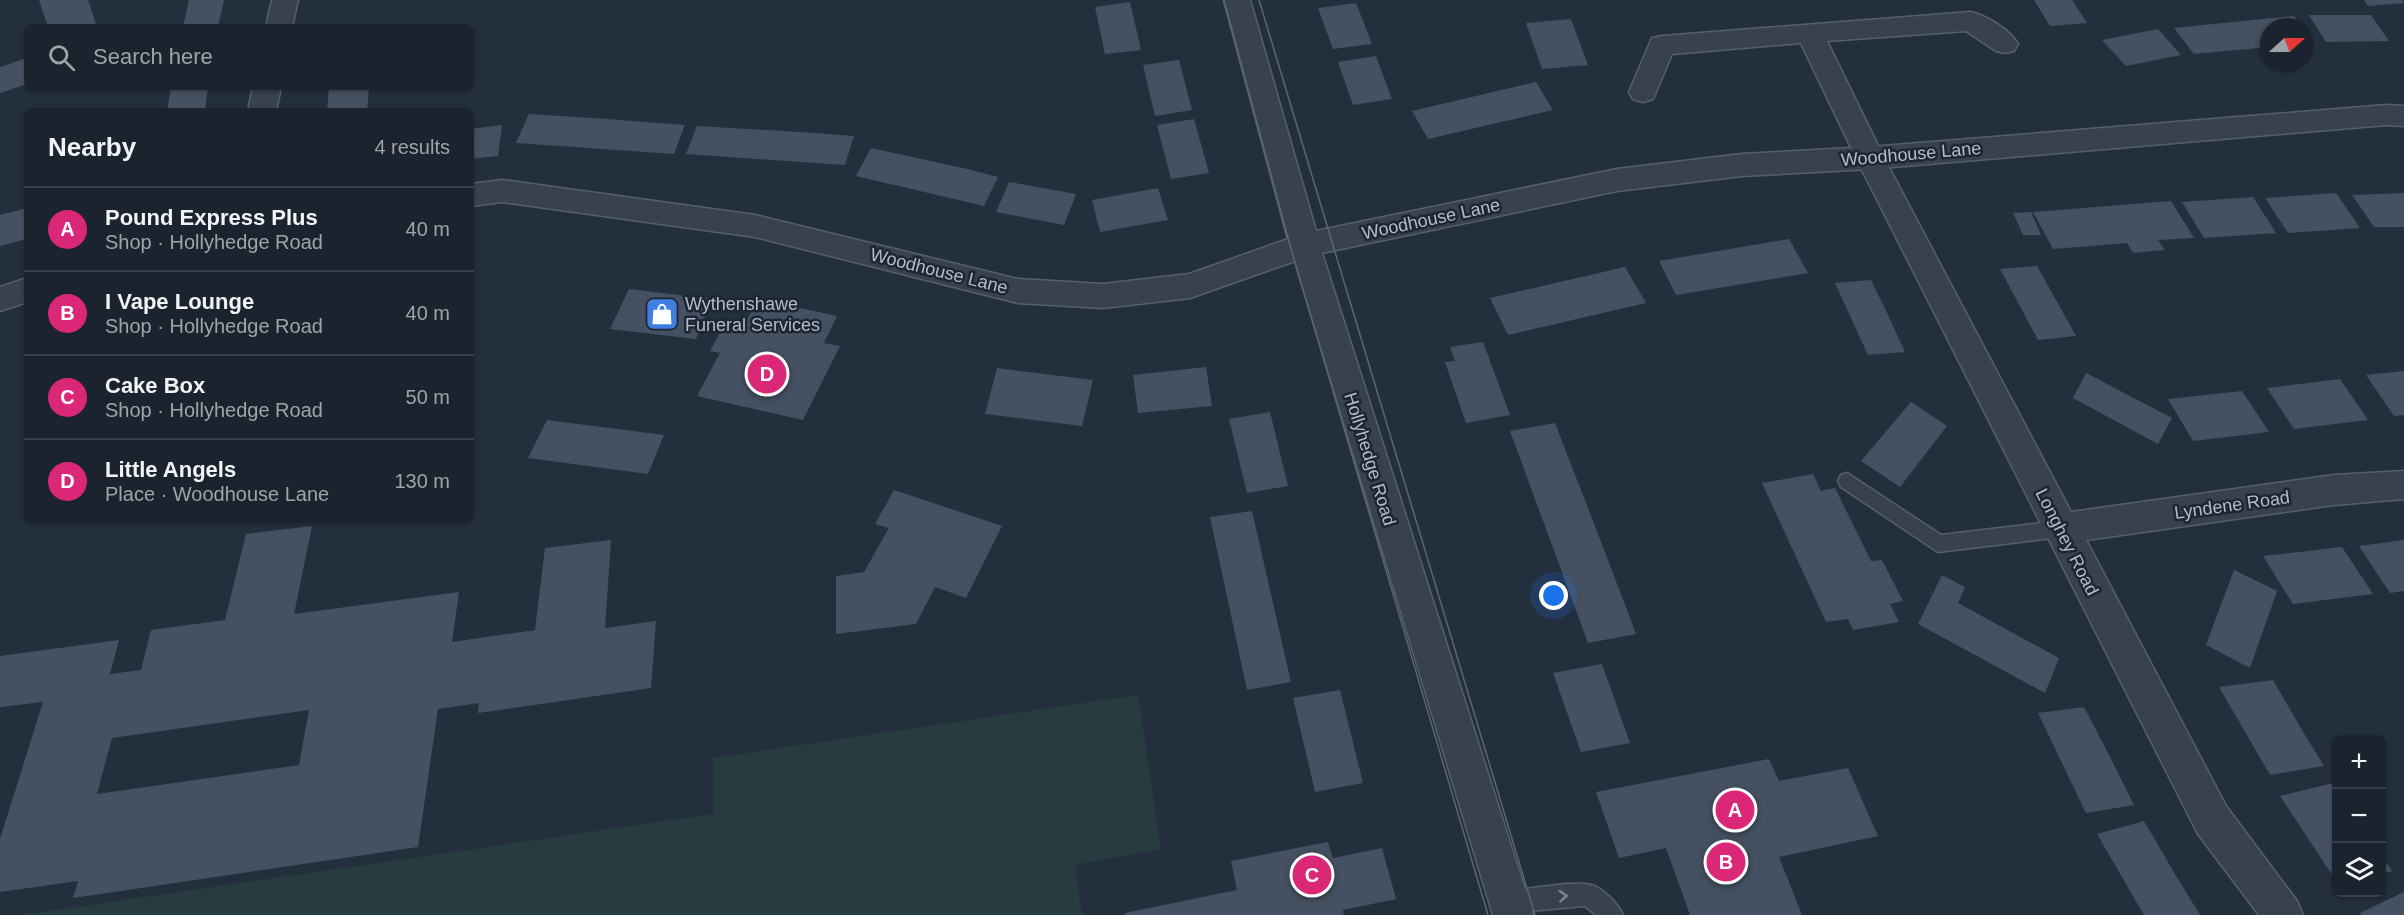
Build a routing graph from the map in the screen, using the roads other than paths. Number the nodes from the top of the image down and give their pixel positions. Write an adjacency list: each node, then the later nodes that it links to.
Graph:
1 (285, 0): 3 (street)
2 (1237, 0): 12 (street, Hollyhedge Road)
3 (280, 24)
4 (1810, 34): 5 (street); 7 (street); 10 (street, Longhey Road)
5 (2005, 44)
6 (266, 90): 8 (street)
7 (1643, 92)
8 (263, 108)
9 (2404, 116): 10 (street, Woodhouse Lane)
10 (1870, 158): 12 (street, Woodhouse Lane); 17 (street, Longhey Road)
11 (474, 195): 12 (street, Woodhouse Lane)
12 (1305, 245): 18 (street, Hollyhedge Road)
13 (24, 291): 14 (street)
14 (0, 298)
15 (1847, 481): 17 (lane)
16 (2404, 485): 17 (street, Lyndene Road)
17 (2060, 529): 20 (street, Longhey Road)
18 (1508, 911): 19 (lane, one-way to 19)
19 (1612, 915)
20 (2283, 915)

